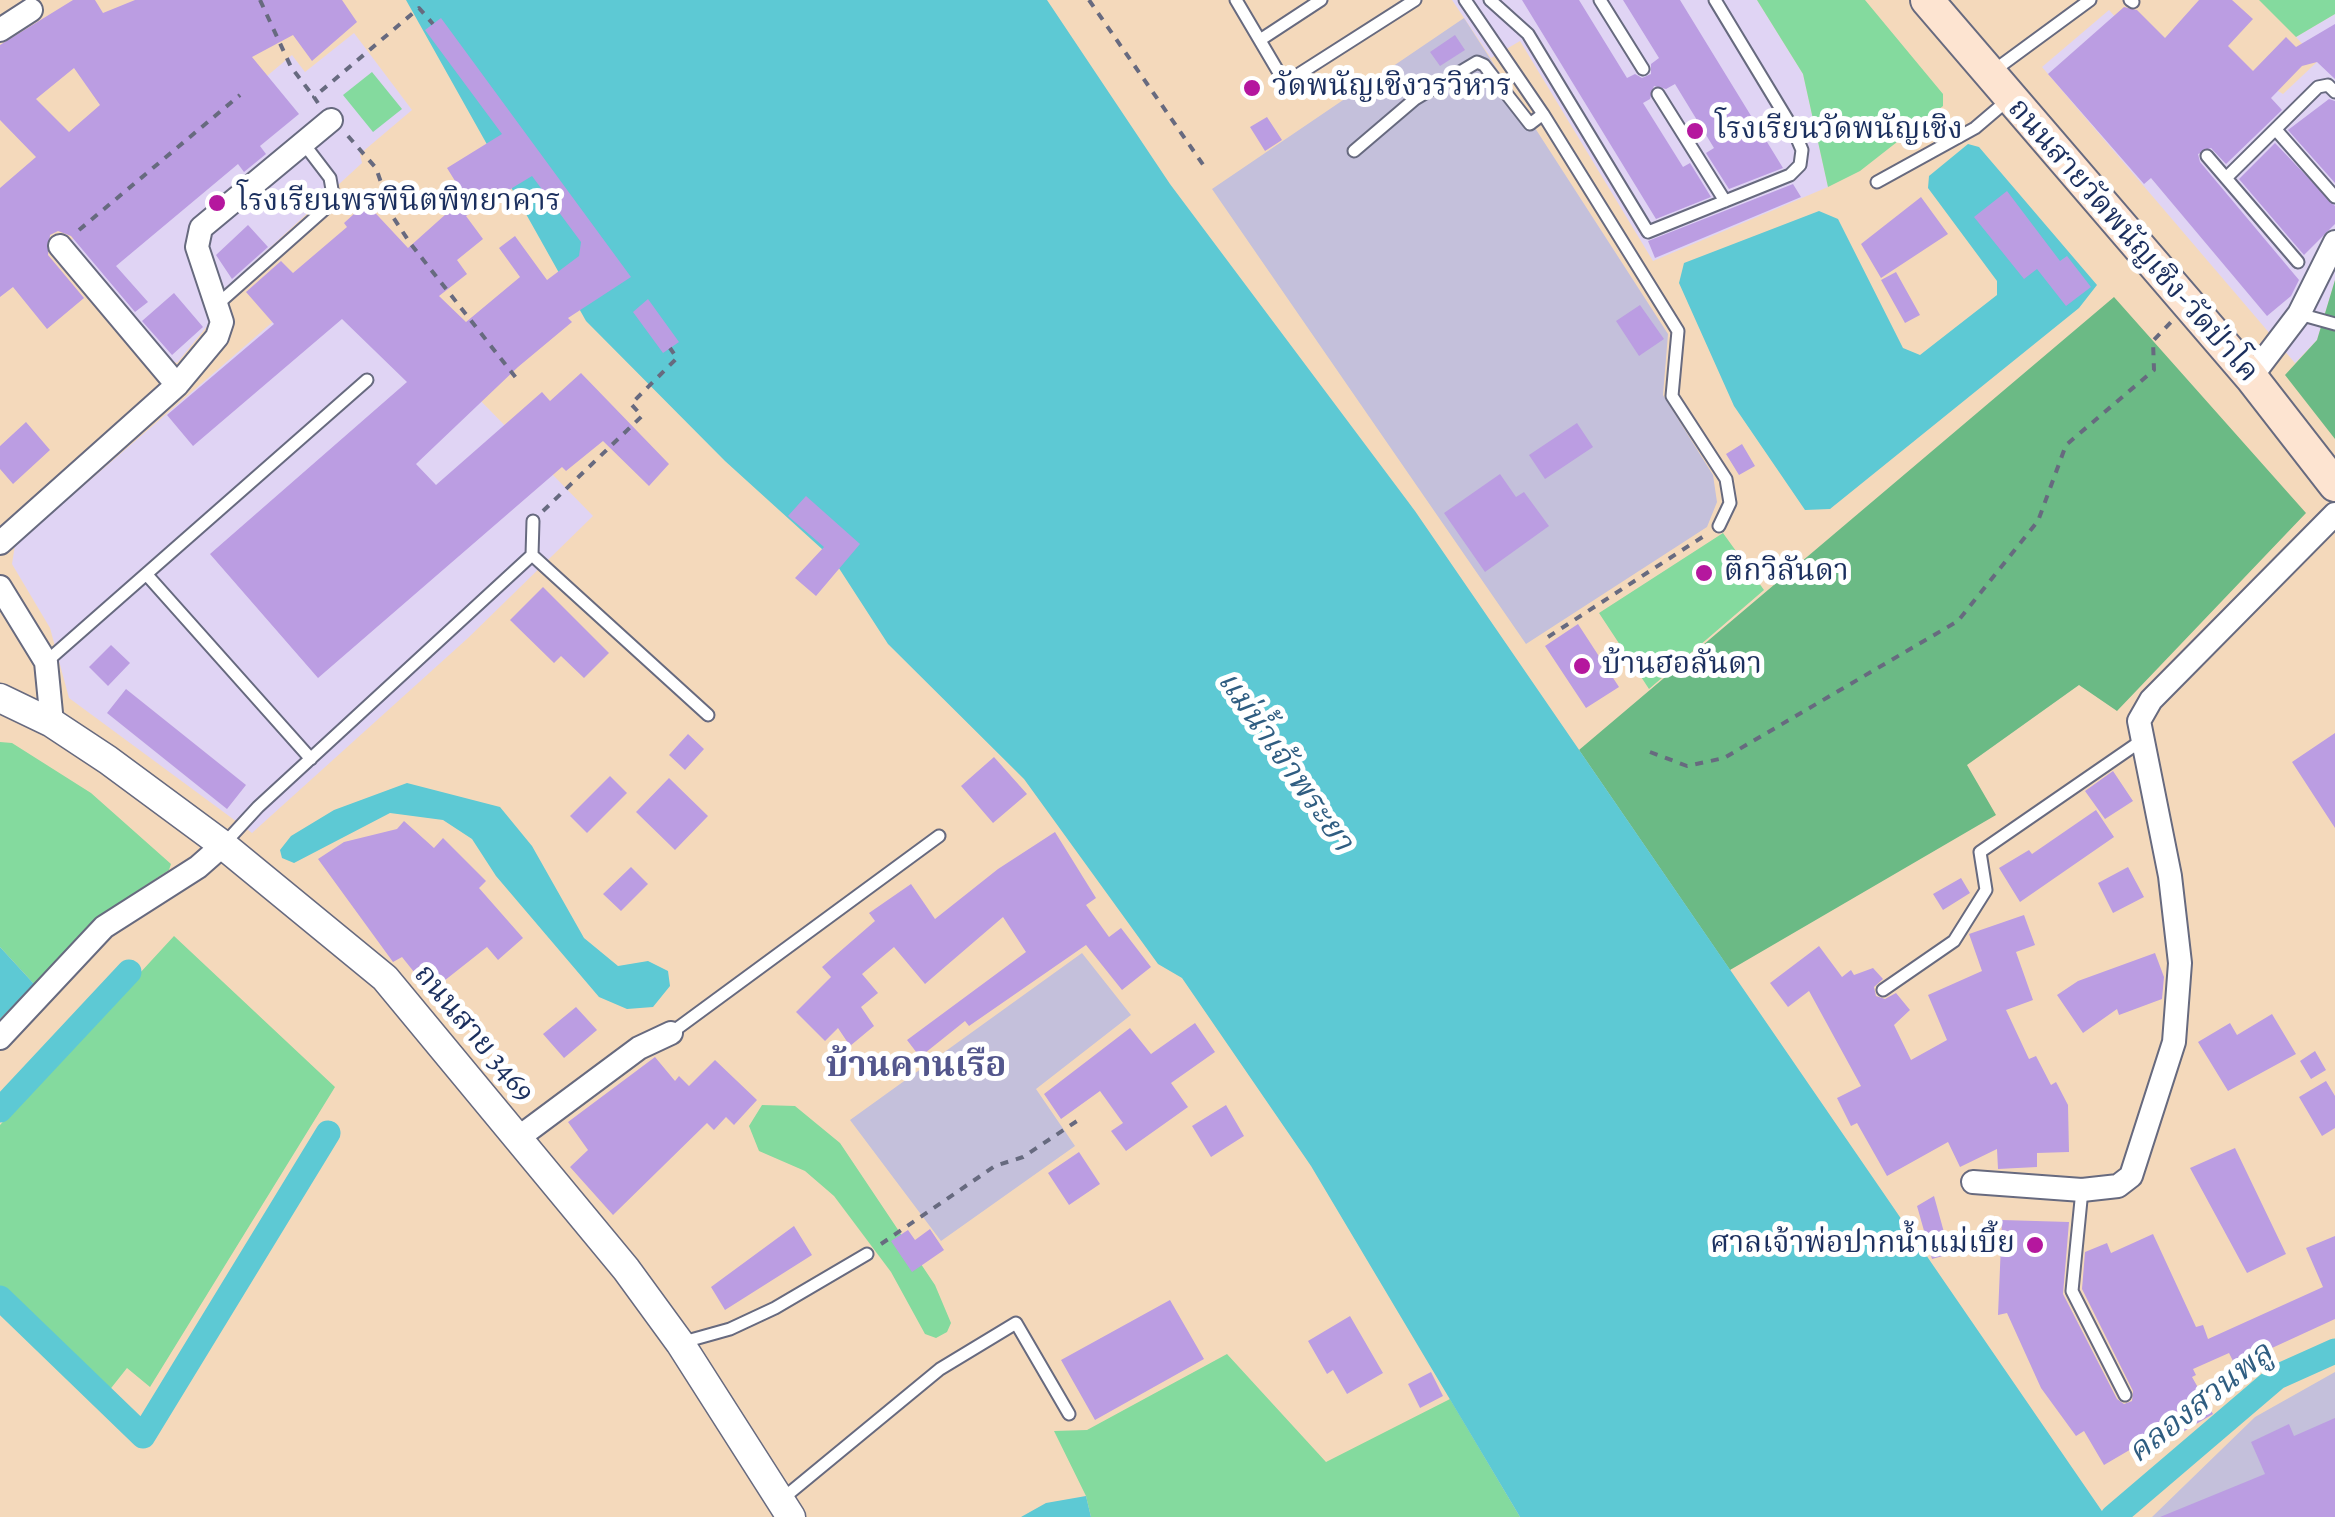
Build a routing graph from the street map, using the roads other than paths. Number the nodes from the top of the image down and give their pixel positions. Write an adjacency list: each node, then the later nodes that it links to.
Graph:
1 (1236, 0): 12 (lane)
2 (1321, 0): 12 (lane)
3 (1415, 0): 12 (lane)
4 (1466, 0): 17 (lane)
5 (1490, 0): 26 (lane)
6 (1600, 0): 13 (lane)
7 (1714, 0): 26 (lane)
8 (1927, 0): 14 (main road, ถนนสายวัดพนัญเชิง-วัดป่าโค)
9 (2090, 0): 14 (lane)
10 (34, 3): 11 (street)
11 (0, 30)
12 (1260, 40)
13 (1643, 69)
14 (1999, 87): 24 (lane); 33 (main road, ถนนสายวัดพนัญเชิง-วัดป่าโค)
15 (2335, 92): 19 (lane)
16 (1658, 94): 26 (lane)
17 (1543, 114): 21 (lane); 39 (lane)
18 (332, 120): 20 (street)
19 (2278, 130): 23 (lane); 25 (lane)
20 (304, 144): 30 (street); 30 (lane)
21 (1354, 151)
22 (2207, 156): 23 (lane)
23 (2226, 178): 29 (lane)
24 (1876, 182)
25 (2335, 196)
26 (1725, 201)
27 (2335, 242): 31 (street)
28 (60, 246): 35 (street)
29 (2298, 262)
30 (218, 303): 35 (street)
31 (2299, 314): 32 (lane); 33 (street)
32 (2335, 324)
33 (2251, 377): 36 (main road, ถนนสายวัดพนัญเชิง-วัดป่าโค)
34 (367, 380): 42 (lane)
35 (176, 385): 40 (street)
36 (2335, 485)
37 (2335, 514): 48 (street)
38 (533, 521): 41 (lane)
39 (1720, 526)
40 (0, 543)
41 (532, 555): 46 (lane); 49 (lane)
42 (147, 576): 44 (lane); 49 (lane)
43 (0, 588): 44 (street)
44 (46, 662): 47 (street)
45 (0, 698): 47 (street, ถนนสาย 3469)
46 (708, 714)
47 (52, 723): 51 (street, ถนนสาย 3469)
48 (2141, 741): 52 (lane); 57 (street)
49 (310, 759): 51 (lane)
50 (939, 836): 53 (lane)
51 (223, 846): 54 (street); 55 (street, ถนนสาย 3469)
52 (1883, 990)
53 (671, 1033): 55 (street)
54 (0, 1038)
55 (518, 1138): 59 (street, ถนนสาย 3469)
56 (1972, 1182): 57 (street)
57 (2082, 1190): 60 (lane)
58 (868, 1254): 59 (lane)
59 (680, 1343): 62 (street, ถนนสาย 3469)
60 (2125, 1395)
61 (1069, 1414): 62 (lane)
62 (786, 1508)

